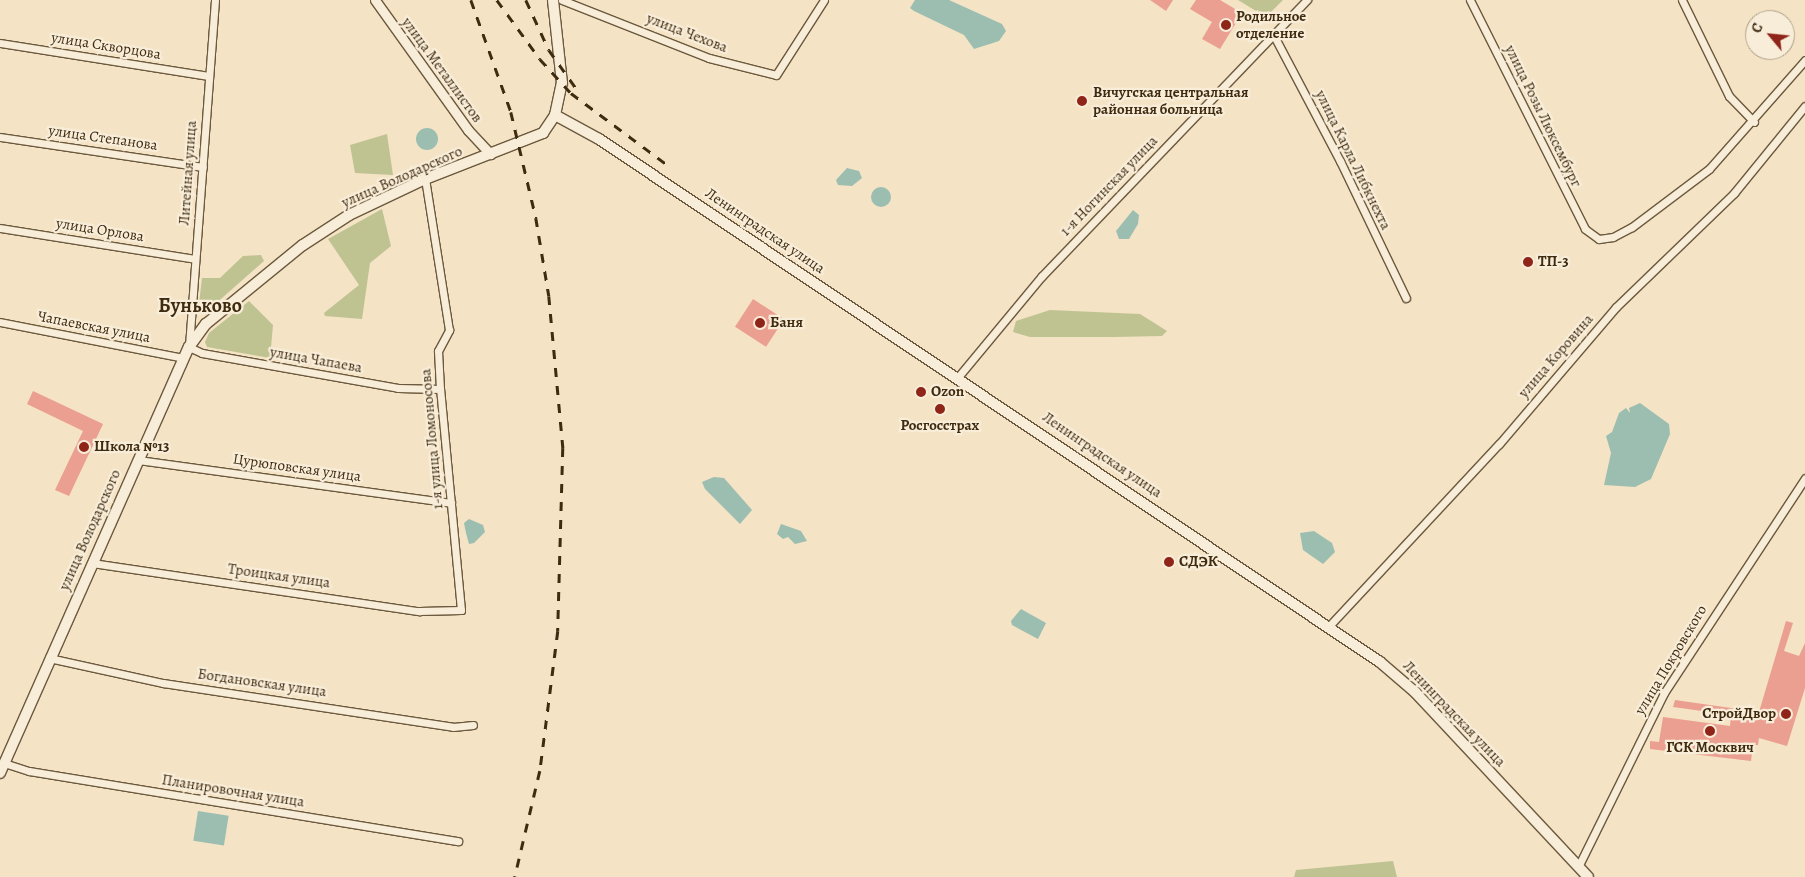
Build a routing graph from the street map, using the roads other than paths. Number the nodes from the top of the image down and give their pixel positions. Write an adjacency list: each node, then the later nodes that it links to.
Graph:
1 (215, 0): 12 (street, Литейная улица)
2 (375, 0): 17 (street, улица Металлистов)
3 (553, 0): 14 (main road)
4 (562, 0): 5 (street, улица Чехова)
5 (824, 0)
6 (1307, 0): 9 (street, 1-я Ногинская улица)
7 (1470, 0): 15 (street, улица Розы Люксембург)
8 (1682, 0): 15 (street)
9 (1273, 34): 22 (street, улица Карла Либкнехта); 26 (street, 1-я Ногинская улица)
10 (0, 43): 12 (street, улица Скворцова)
11 (1805, 60): 15 (street)
12 (208, 76): 18 (street, Литейная улица)
13 (1805, 106): 33 (street, улица Коровина)
14 (554, 115): 17 (main road, улица Володарского); 26 (main road, Ленинградская улица)
15 (1754, 122)
16 (0, 137): 18 (street, улица Степанова)
17 (490, 154): 19 (main road, улица Володарского)
18 (203, 167): 21 (street, Литейная улица)
19 (425, 179): 24 (main road, улица Володарского); 27 (street, 1-я улица Ломоносова)
20 (0, 228): 21 (street, улица Орлова)
21 (195, 259): 24 (street, Литейная улица)
22 (1406, 298)
23 (0, 322): 25 (street, Чапаевская улица)
24 (189, 347): 25 (main road, улица Володарского); 27 (street, улица Чапаева)
25 (183, 358): 28 (main road, улица Володарского)
26 (958, 377): 33 (main road, Ленинградская улица)
27 (440, 389): 30 (street, 1-я улица Ломоносова)
28 (138, 460): 30 (street, Цурюповская улица); 31 (main road, улица Володарского)
29 (1805, 478): 39 (street, улица Покровского)
30 (451, 503): 32 (street, 1-я улица Ломоносова)
31 (92, 563): 32 (street, Троицкая улица); 34 (main road, улица Володарского)
32 (461, 610)
33 (1329, 626): 39 (main road, Ленинградская улица)
34 (49, 657): 35 (street, Богдановская улица); 36 (main road, улица Володарского)
35 (473, 725)
36 (4, 763): 37 (main road, улица Володарского); 38 (street, Планировочная улица)
37 (0, 773)
38 (458, 841)
39 (1578, 867): 40 (main road, Ленинградская улица)
40 (1588, 877)

